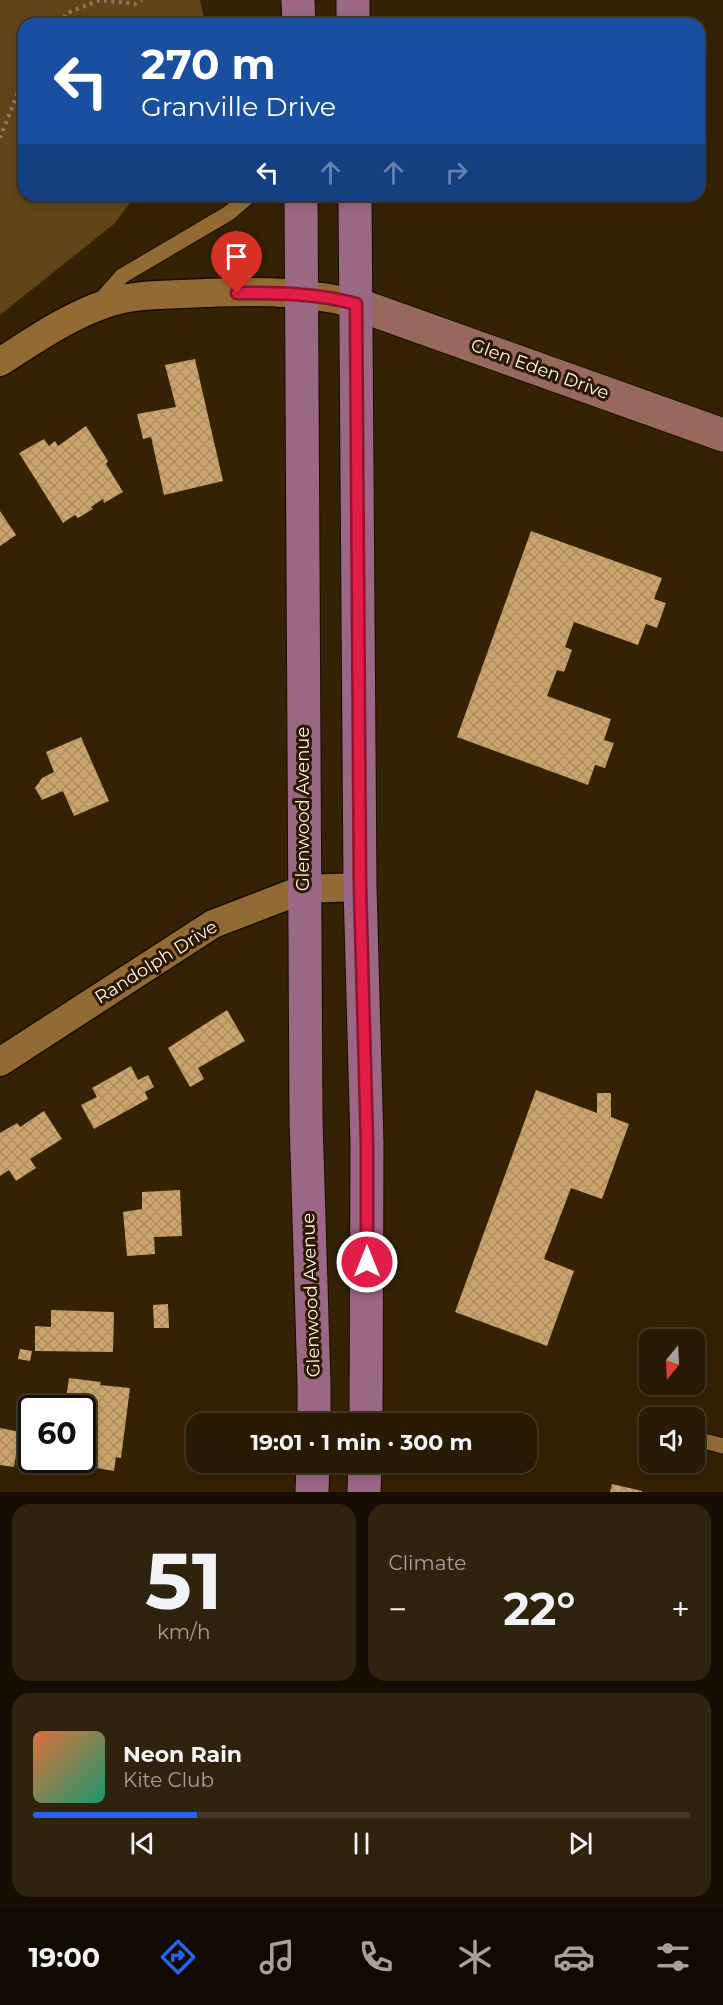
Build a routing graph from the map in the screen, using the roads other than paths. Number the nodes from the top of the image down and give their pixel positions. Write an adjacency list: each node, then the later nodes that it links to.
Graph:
1 (298, 0): 3 (main road)
2 (352, 0): 4 (main road)
3 (299, 18)
4 (353, 18)
5 (243, 201): 10 (lane)
6 (301, 201): 8 (main road, Glenwood Avenue)
7 (355, 201): 9 (main road)
8 (302, 294): 9 (street); 10 (street); 14 (main road, Glenwood Avenue)
9 (356, 304): 12 (main road, Glen Eden Drive); 13 (main road)
10 (94, 308): 11 (street)
11 (0, 362)
12 (723, 435)
13 (360, 887): 14 (street, Randolph Drive); 17 (main road)
14 (304, 889): 15 (street, Randolph Drive); 16 (main road, Glenwood Avenue)
15 (0, 1062)
16 (314, 1413)
17 (366, 1413)
18 (313, 1473): 20 (main road)
19 (365, 1473): 21 (main road)
20 (312, 1492)
21 (364, 1492)

